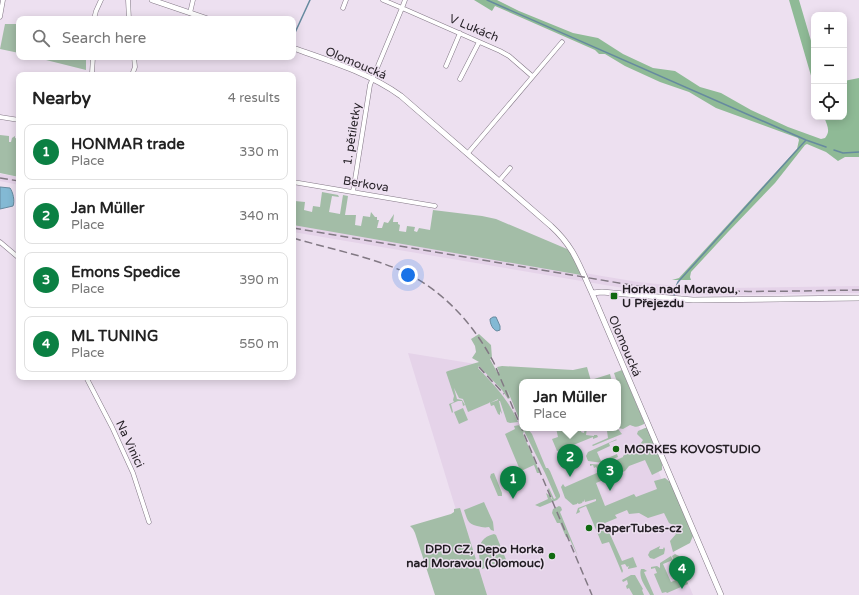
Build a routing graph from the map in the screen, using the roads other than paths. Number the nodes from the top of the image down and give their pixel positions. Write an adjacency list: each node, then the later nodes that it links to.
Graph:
1 (3, 0): 15 (street)
2 (101, 0): 12 (street)
3 (128, 0): 13 (street)
4 (152, 0): 11 (street)
5 (193, 0): 11 (street)
6 (346, 0): 9 (street)
7 (383, 0): 10 (street, V Lukách)
8 (405, 0): 10 (street)
9 (343, 8)
10 (402, 8): 16 (street, V Lukách); 26 (street)
11 (190, 13): 14 (street)
12 (95, 16)
13 (129, 16)
14 (199, 16)
15 (0, 17)
16 (460, 33): 17 (street, V Lukách); 22 (street)
17 (479, 42): 25 (street, V Lukách); 27 (street)
18 (562, 42): 25 (street)
19 (296, 49): 26 (street, Olomoucká)
20 (93, 60): 23 (street)
21 (134, 60): 24 (street)
22 (446, 66)
23 (92, 72)
24 (133, 72)
25 (532, 76): 30 (street)
26 (373, 78): 30 (street, Olomoucká); 34 (street, 1. pětiletky)
27 (460, 79)
28 (0, 117): 29 (street)
29 (16, 120)
30 (468, 153): 32 (street, Olomoucká)
31 (510, 168): 32 (street)
32 (499, 181): 38 (street, Olomoucká)
33 (296, 182): 34 (street, Berkova)
34 (353, 192): 35 (street, Berkova)
35 (435, 206)
36 (0, 242): 37 (street)
37 (16, 255)
38 (592, 293): 39 (street); 42 (street, Olomoucká)
39 (859, 298)
40 (88, 380): 41 (street, Na Vinici)
41 (150, 522)
42 (721, 595)

